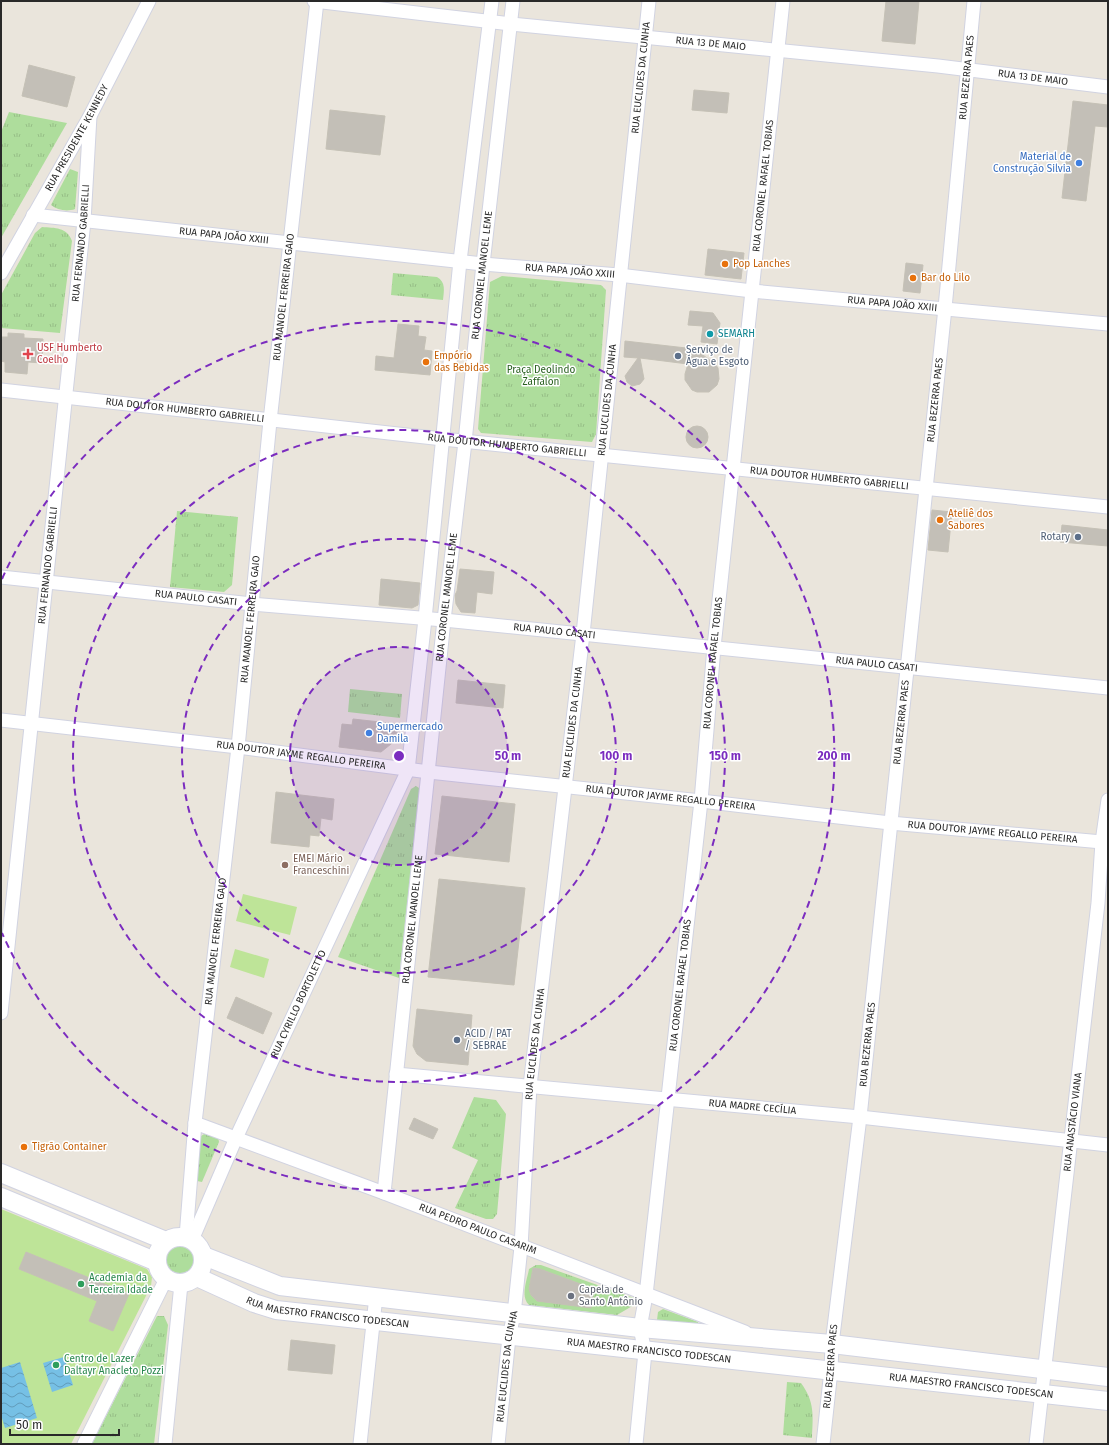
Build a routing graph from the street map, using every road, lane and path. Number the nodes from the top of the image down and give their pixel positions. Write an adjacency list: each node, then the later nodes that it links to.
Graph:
1 (149, 1): 14 (street, RUA PRESIDENTE KENNEDY)
2 (316, 1): 8 (street, RUA 13 DE MAIO); 17 (street, RUA MANOEL FERREIRA GAIO)
3 (492, 1): 8 (street, RUA CORONEL MANOEL LEME)
4 (513, 1): 9 (street, RUA CORONEL MANOEL LEME)
5 (649, 1): 10 (street, RUA EUCLIDES DA CUNHA)
6 (783, 1): 11 (street, RUA CORONEL RAFAEL TOBIAS)
7 (974, 1): 12 (street, RUA BEZERRA PAES)
8 (490, 21): 9 (street, RUA 13 DE MAIO); 18 (street, RUA CORONEL MANOEL LEME)
9 (511, 24): 10 (street, RUA 13 DE MAIO); 19 (street, RUA CORONEL MANOEL LEME)
10 (645, 37): 11 (street, RUA 13 DE MAIO); 21 (street, RUA EUCLIDES DA CUNHA)
11 (778, 51): 12 (street, RUA 13 DE MAIO); 22 (street, RUA CORONEL RAFAEL TOBIAS)
12 (968, 70): 13 (street, RUA 13 DE MAIO); 23 (street, RUA BEZERRA PAES)
13 (1108, 87)
14 (90, 116): 15 (street, RUA PRESIDENTE KENNEDY); 16 (street, RUA FERNANDO GABRIELLI)
15 (33, 215): 16 (street, RUA PAPA JOÃO XXIII); 20 (street, RUA PRESIDENTE KENNEDY)
16 (84, 221): 17 (street, RUA PAPA JOÃO XXIII); 26 (street, RUA FERNANDO GABRIELLI)
17 (290, 242): 18 (street, RUA PAPA JOÃO XXIII); 27 (street, RUA MANOEL FERREIRA GAIO)
18 (460, 261): 19 (street, RUA PAPA JOÃO XXIII); 28 (street, RUA CORONEL MANOEL LEME)
19 (483, 264): 21 (street, RUA PAPA JOÃO XXIII); 29 (street, RUA CORONEL MANOEL LEME)
20 (1, 273)
21 (619, 275): 22 (street, RUA PAPA JOÃO XXIII); 30 (street, RUA EUCLIDES DA CUNHA)
22 (752, 291): 23 (street, RUA PAPA JOÃO XXIII); 31 (street, RUA CORONEL RAFAEL TOBIAS)
23 (944, 308): 24 (street, RUA PAPA JOÃO XXIII); 32 (street, RUA BEZERRA PAES)
24 (1108, 324)
25 (1, 390): 26 (street, RUA DOUTOR HUMBERTO GABRIELLI)
26 (65, 399): 27 (street, RUA DOUTOR HUMBERTO GABRIELLI); 35 (street, RUA FERNANDO GABRIELLI)
27 (270, 421): 28 (street, RUA DOUTOR HUMBERTO GABRIELLI); 36 (street, RUA MANOEL FERREIRA GAIO)
28 (443, 439): 29 (street, RUA DOUTOR HUMBERTO GABRIELLI); 37 (street, RUA CORONEL MANOEL LEME)
29 (466, 442): 30 (street, RUA DOUTOR HUMBERTO GABRIELLI); 38 (street, RUA CORONEL MANOEL LEME)
30 (602, 454): 31 (street, RUA DOUTOR HUMBERTO GABRIELLI); 39 (street, RUA EUCLIDES DA CUNHA)
31 (733, 468): 32 (street, RUA DOUTOR HUMBERTO GABRIELLI); 40 (street, RUA CORONEL RAFAEL TOBIAS)
32 (925, 487): 33 (street, RUA DOUTOR HUMBERTO GABRIELLI); 41 (street, RUA BEZERRA PAES)
33 (1108, 507)
34 (1, 577): 35 (street, RUA PAULO CASATI)
35 (45, 582): 36 (street, RUA PAULO CASATI); 44 (street, RUA FERNANDO GABRIELLI)
36 (252, 604): 37 (street, RUA PAULO CASATI); 45 (street, RUA MANOEL FERREIRA GAIO)
37 (425, 619): 38 (street, RUA PAULO CASATI); 46 (street, RUA CORONEL MANOEL LEME)
38 (444, 620): 39 (street, RUA PAULO CASATI); 47 (street, RUA CORONEL MANOEL LEME)
39 (583, 634): 40 (street, RUA PAULO CASATI); 48 (street, RUA EUCLIDES DA CUNHA)
40 (714, 647): 41 (street, RUA PAULO CASATI); 50 (street, RUA CORONEL RAFAEL TOBIAS)
41 (906, 667): 42 (street, RUA PAULO CASATI); 51 (street, RUA BEZERRA PAES)
42 (1108, 688)
43 (1, 720): 44 (street, RUA DOUTOR JAYME REGALLO PEREIRA)
44 (30, 723): 45 (street, RUA DOUTOR JAYME REGALLO PEREIRA); 54 (street, RUA FERNANDO GABRIELLI)
45 (238, 747): 46 (street, RUA DOUTOR JAYME REGALLO PEREIRA); 59 (street, RUA MANOEL FERREIRA GAIO)
46 (408, 770): 47 (street, RUA DOUTOR JAYME REGALLO PEREIRA); 60 (street, RUA CYRILLO BORTOLETTO)
47 (429, 772): 48 (street, RUA DOUTOR JAYME REGALLO PEREIRA); 55 (street, RUA CORONEL MANOEL LEME)
48 (565, 787): 50 (street, RUA DOUTOR JAYME REGALLO PEREIRA); 56 (street, RUA EUCLIDES DA CUNHA)
49 (1108, 800): 52 (street, RUA ANASTÁCIO VIANA)
50 (701, 801): 51 (street, RUA DOUTOR JAYME REGALLO PEREIRA); 57 (street, RUA CORONEL RAFAEL TOBIAS)
51 (890, 823): 52 (street, RUA DOUTOR JAYME REGALLO PEREIRA); 58 (street, RUA BEZERRA PAES)
52 (1102, 842): 53 (street, RUA ANASTÁCIO VIANA)
53 (1103, 904): 61 (street, RUA ANASTÁCIO VIANA)
54 (1, 1013)
55 (396, 1074): 56 (street, RUA MADRE CECÍLIA); 64 (street, RUA CORONEL MANOEL LEME)
56 (530, 1086): 57 (street, RUA MADRE CECÍLIA); 68 (street, RUA EUCLIDES DA CUNHA)
57 (666, 1100): 58 (street, RUA MADRE CECÍLIA); 72 (street, RUA CORONEL RAFAEL TOBIAS)
58 (860, 1117): 61 (street, RUA MADRE CECÍLIA); 79 (street, RUA BEZERRA PAES)
59 (195, 1124): 60 (street, RUA PEDRO PAULO CASARIM); 66 (street, RUA MANOEL FERREIRA GAIO)
60 (236, 1138): 64 (street, RUA PEDRO PAULO CASARIM); 66 (street, RUA CYRILLO BORTOLETTO)
61 (1071, 1141): 62 (street, RUA MADRE CECÍLIA); 82 (street, RUA ANASTÁCIO VIANA)
62 (1108, 1145)
63 (1, 1173): 67 (main road)
64 (384, 1193): 68 (street, RUA PEDRO PAULO CASARIM)
65 (1, 1197): 70 (main road)
66 (189, 1238): 67 (main road); 69 (main road)
67 (166, 1241): 70 (main road)
68 (521, 1247): 72 (street, RUA PEDRO PAULO CASARIM); 74 (street, RUA EUCLIDES DA CUNHA)
69 (204, 1256): 71 (main road); 73 (main road, RUA MAESTRO FRANCISCO TODESCAN)
70 (157, 1262): 71 (main road)
71 (181, 1280): 75 (main road, RUA MAESTRO FRANCISCO TODESCAN); 86 (street); 87 (street)
72 (646, 1295): 76 (street, RUA CORONEL RAFAEL TOBIAS); 78 (street, RUA PEDRO PAULO CASARIM)
73 (376, 1296): 74 (main road, RUA MAESTRO FRANCISCO TODESCAN); 75 (street)
74 (514, 1314): 76 (main road, RUA MAESTRO FRANCISCO TODESCAN); 77 (street, RUA EUCLIDES DA CUNHA)
75 (374, 1322): 77 (main road, RUA MAESTRO FRANCISCO TODESCAN); 88 (street)
76 (640, 1328): 78 (main road, RUA MAESTRO FRANCISCO TODESCAN); 80 (street, RUA CORONEL RAFAEL TOBIAS)
77 (509, 1337): 80 (main road, RUA MAESTRO FRANCISCO TODESCAN); 89 (street, RUA EUCLIDES DA CUNHA)
78 (760, 1338): 79 (main road, RUA MAESTRO FRANCISCO TODESCAN)
79 (832, 1344): 81 (street, RUA BEZERRA PAES); 82 (main road, RUA MAESTRO FRANCISCO TODESCAN)
80 (646, 1352): 81 (main road, RUA MAESTRO FRANCISCO TODESCAN); 90 (street, RUA CORONEL RAFAEL TOBIAS)
81 (831, 1370): 84 (main road, RUA MAESTRO FRANCISCO TODESCAN); 91 (street, RUA BEZERRA PAES)
82 (1045, 1370): 83 (main road, RUA MAESTRO FRANCISCO TODESCAN); 84 (street, RUA ANASTÁCIO VIANA)
83 (1108, 1377)
84 (1042, 1394): 85 (main road, RUA MAESTRO FRANCISCO TODESCAN); 92 (street, RUA ANASTÁCIO VIANA)
85 (1108, 1401)
86 (84, 1444)
87 (165, 1444)
88 (360, 1444)
89 (498, 1444)
90 (636, 1444)
91 (823, 1444)
92 (1036, 1444)

